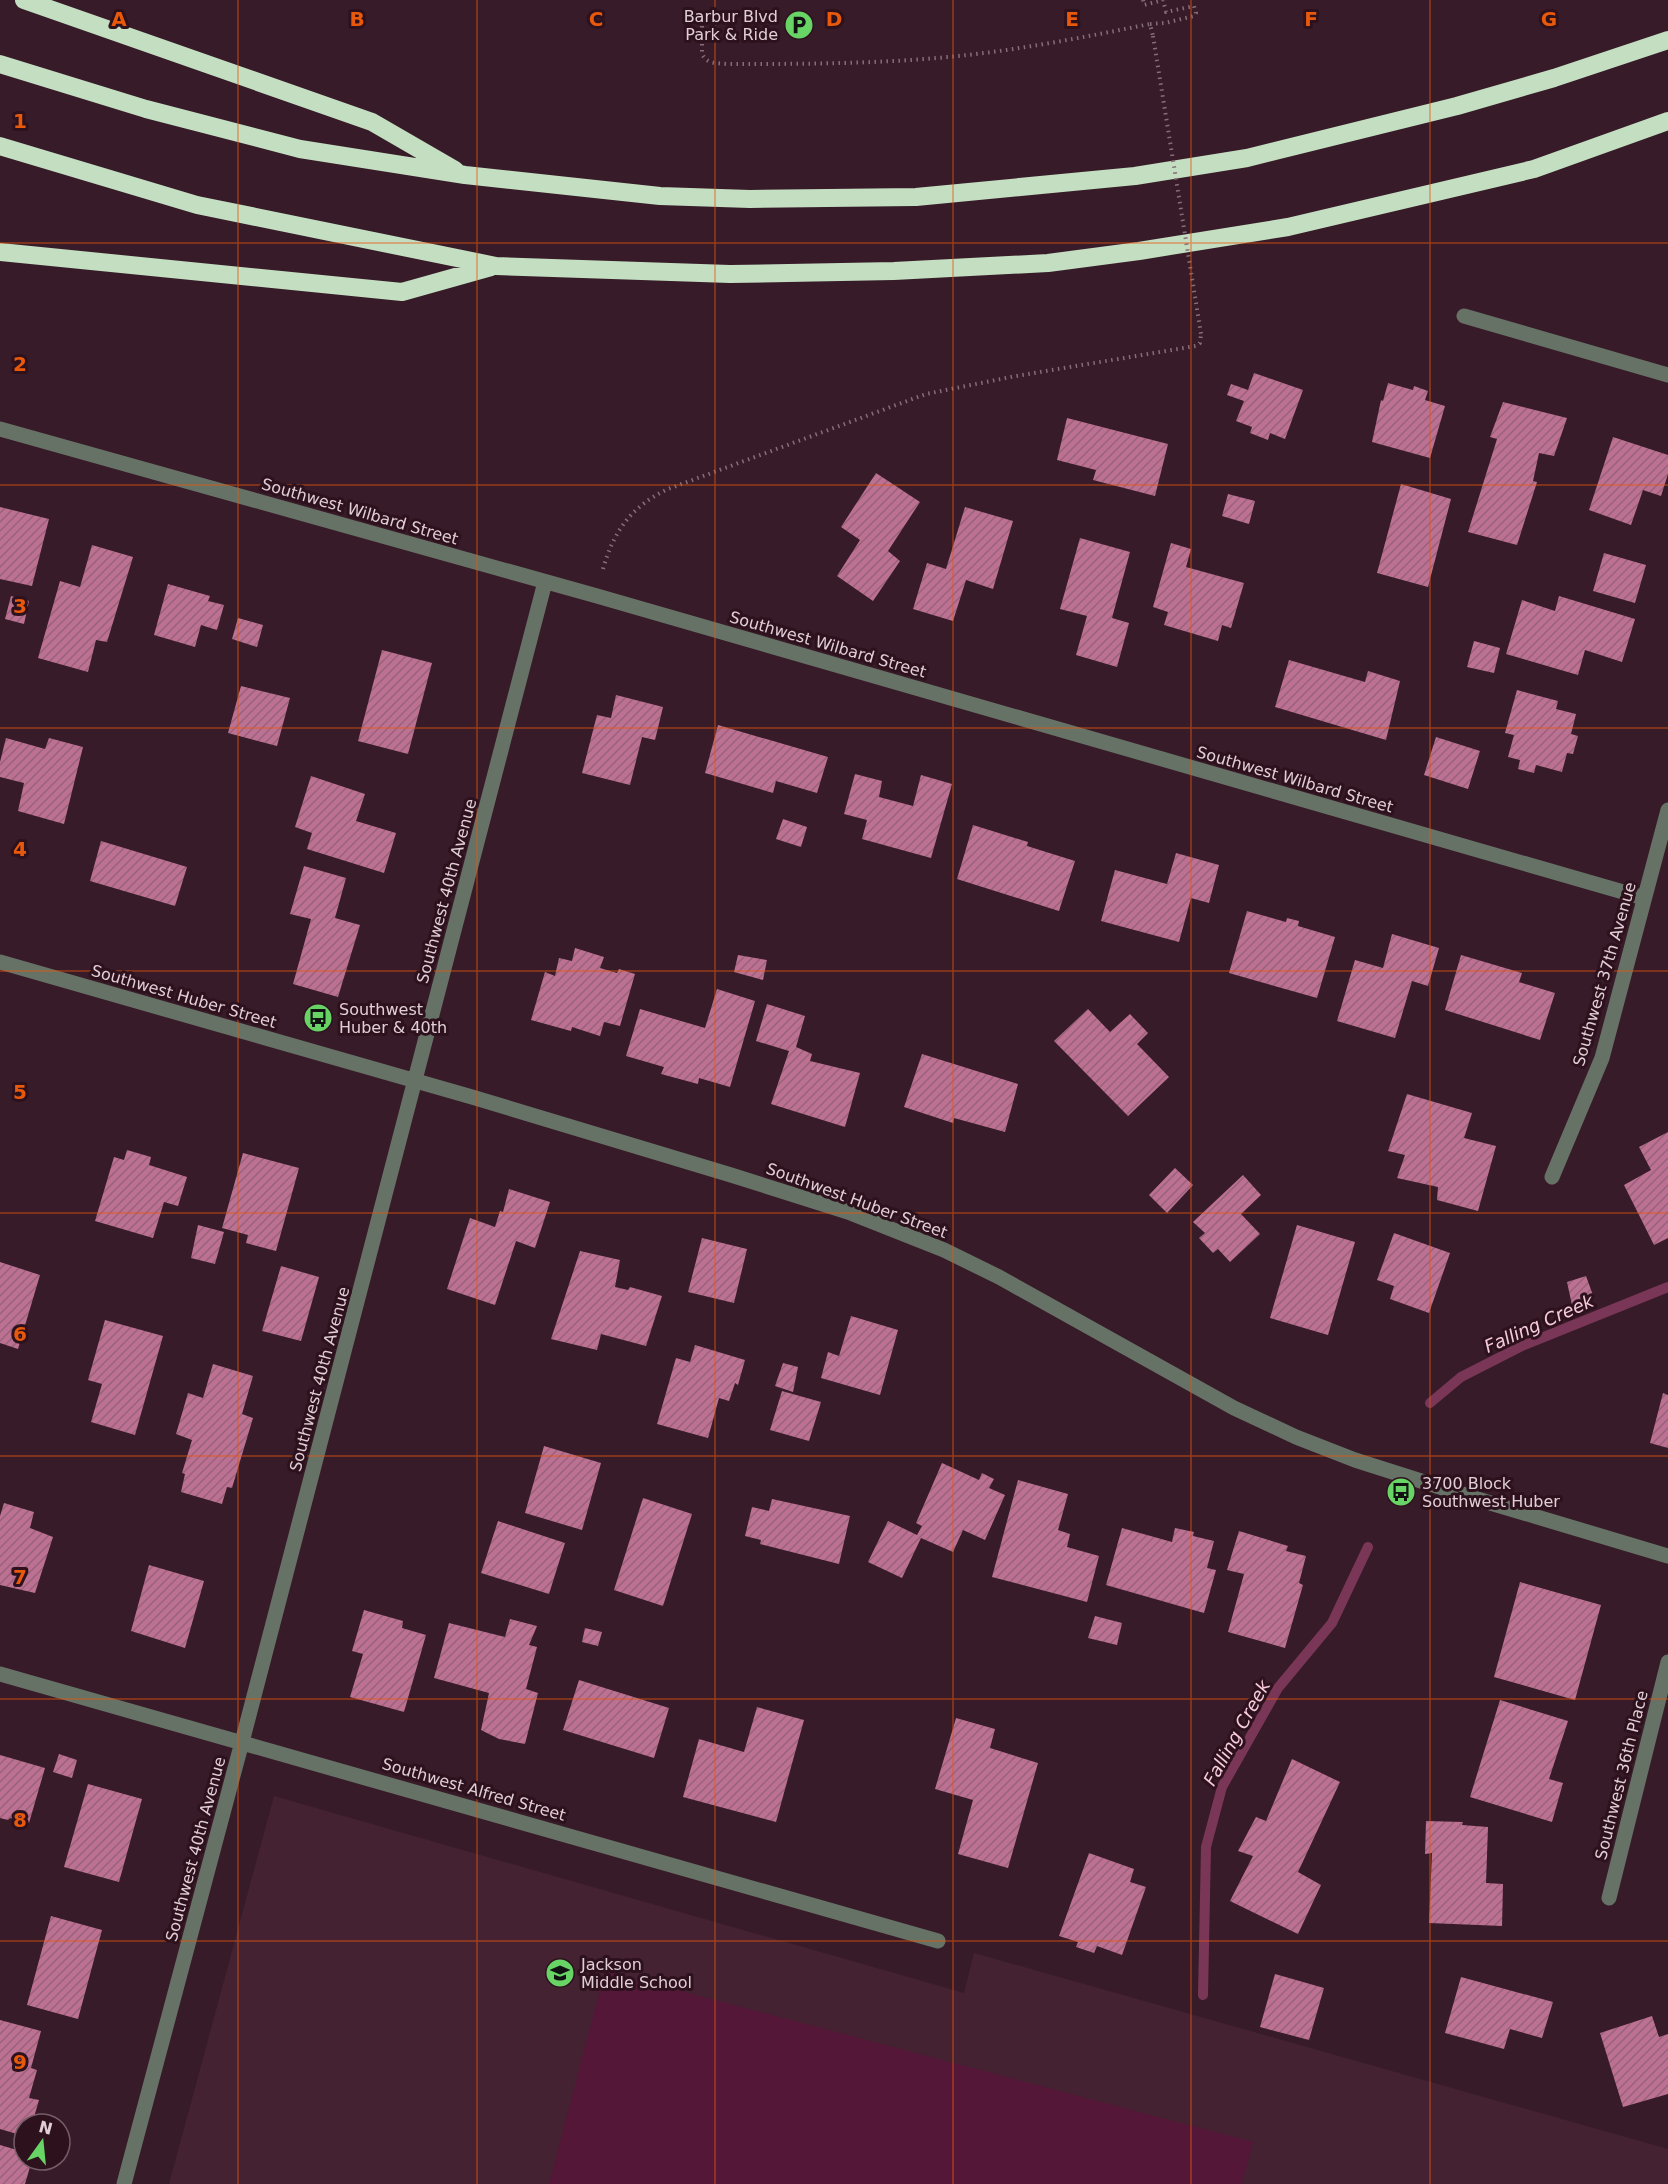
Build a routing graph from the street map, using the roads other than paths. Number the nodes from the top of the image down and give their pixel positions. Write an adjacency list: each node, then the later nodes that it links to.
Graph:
1 (24, 0): 6 (highway)
2 (1668, 40): 6 (highway)
3 (0, 64): 6 (highway)
4 (1668, 121): 8 (highway)
5 (0, 146): 8 (highway)
6 (465, 175)
7 (0, 252): 8 (highway)
8 (496, 266)
9 (1464, 316): 10 (street)
10 (1668, 375)
11 (0, 429): 12 (street, Southwest Wilbard Street)
12 (546, 582): 14 (street, Southwest Wilbard Street); 16 (street, Southwest 40th Avenue)
13 (1668, 810): 14 (street, Southwest 37th Avenue)
14 (1644, 898): 17 (street, Southwest 37th Avenue)
15 (0, 962): 16 (street, Southwest Huber Street)
16 (415, 1082): 18 (street, Southwest Huber Street); 21 (street, Southwest 40th Avenue)
17 (1552, 1177)
18 (1668, 1556)
19 (1668, 1662): 22 (street, Southwest 36th Place)
20 (0, 1674): 21 (street, Southwest Alfred Street)
21 (242, 1742): 23 (street, Southwest Alfred Street); 24 (street, Southwest 40th Avenue)
22 (1609, 1898)
23 (938, 1941)
24 (124, 2184)

